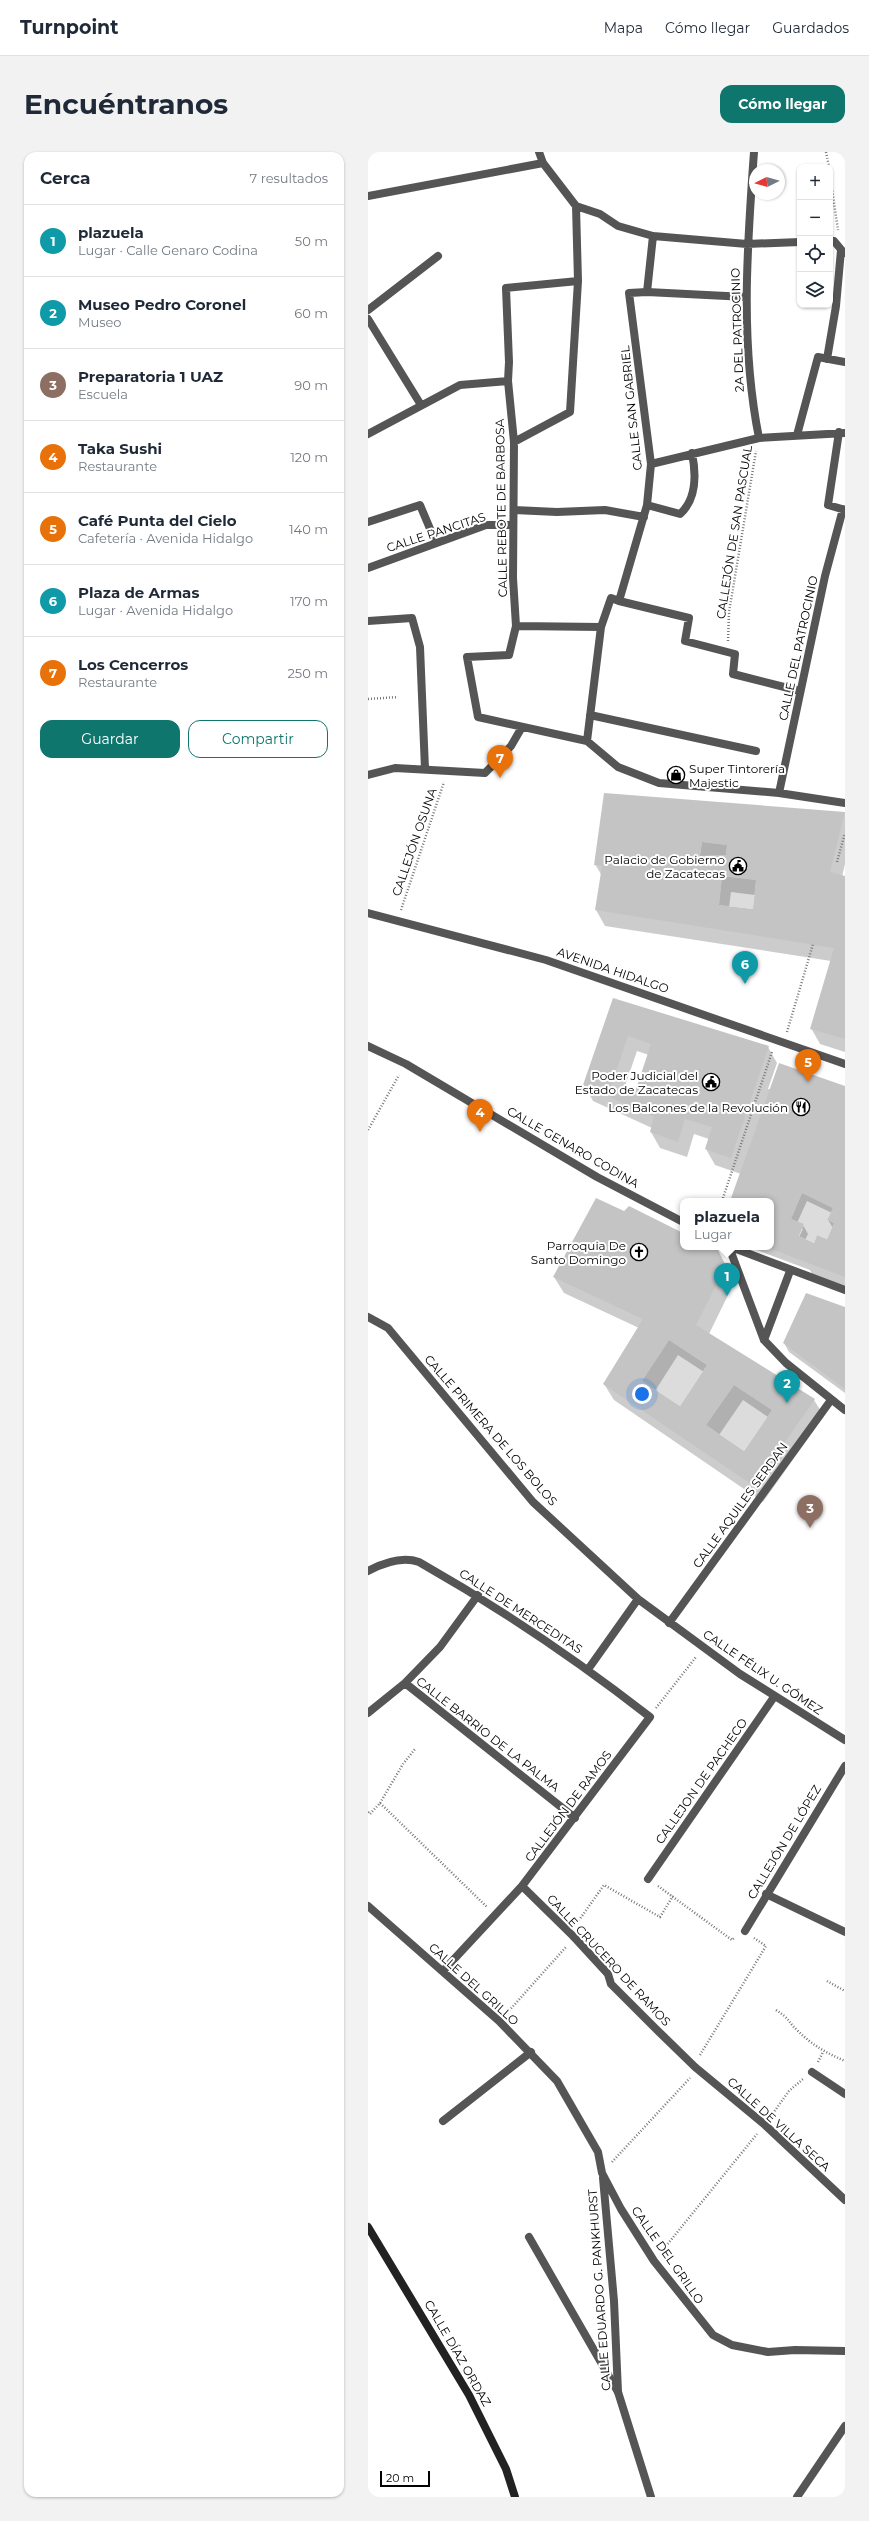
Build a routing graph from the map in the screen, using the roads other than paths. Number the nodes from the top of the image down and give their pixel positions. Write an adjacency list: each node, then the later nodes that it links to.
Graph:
1 (540, 152): 3 (street)
2 (754, 152): 9 (street, 2A DEL PATROCINIO)
3 (543, 163): 4 (street); 5 (street)
4 (370, 196)
5 (576, 206): 6 (street); 12 (street)
6 (653, 236): 9 (street); 13 (street)
7 (833, 241): 10 (street)
8 (797, 242): 9 (street)
9 (747, 244): 14 (street, 2A DEL PATROCINIO)
10 (843, 252): 15 (street)
11 (438, 256): 17 (street)
12 (578, 281): 21 (street, CALLE REBOTE DE BARBOSA); 27 (street)
13 (647, 292): 14 (street); 29 (street, CALLE SAN GABRIEL)
14 (746, 297): 26 (street, 2A DEL PATROCINIO)
15 (836, 306): 16 (street); 19 (street)
16 (845, 306)
17 (368, 310)
18 (368, 319): 22 (street)
19 (827, 359): 20 (street); 25 (street)
20 (845, 362)
21 (508, 381): 22 (street); 27 (street, CALLE REBOTE DE BARBOSA)
22 (421, 405): 24 (street)
23 (842, 432): 25 (street); 31 (street)
24 (368, 434)
25 (797, 435): 26 (street)
26 (759, 438): 28 (street)
27 (514, 442): 32 (street, CALLE REBOTE DE BARBOSA)
28 (692, 453): 29 (street); 30 (street)
29 (651, 464): 30 (street, CALLE SAN GABRIEL)
30 (646, 505): 33 (street, CALLE SAN GABRIEL)
31 (844, 509): 42 (street, CALLE DEL PATROCINIO)
32 (514, 510): 33 (street); 35 (street, CALLE REBOTE DE BARBOSA)
33 (644, 517): 38 (street, CALLE SAN GABRIEL)
34 (368, 522): 36 (street)
35 (513, 525): 36 (street, CALLE PANCITAS); 40 (street, CALLE REBOTE DE BARBOSA)
36 (436, 543): 37 (street, CALLE PANCITAS)
37 (368, 568)
38 (619, 601): 41 (street); 42 (street)
39 (368, 621): 47 (street)
40 (516, 626): 41 (street); 44 (street, CALLE REBOTE DE BARBOSA)
41 (601, 627): 43 (street)
42 (800, 691): 49 (street, CALLE DEL PATROCINIO)
43 (590, 716): 45 (street); 46 (street)
44 (522, 727): 45 (street); 47 (street)
45 (587, 741): 49 (street)
46 (756, 751)
47 (425, 769): 48 (street)
48 (368, 775)
49 (779, 793): 50 (street)
50 (845, 803)
51 (368, 914): 53 (street, AVENIDA HIDALGO)
52 (368, 1046): 54 (street, CALLE GENARO CODINA)
53 (845, 1064)
54 (680, 1220)
55 (731, 1250): 60 (street)
56 (738, 1250): 57 (street)
57 (790, 1271): 58 (street); 60 (street)
58 (845, 1290)
59 (368, 1317): 65 (street, CALLE PRIMERA DE LOS BOLOS)
60 (764, 1340): 61 (street)
61 (831, 1400): 62 (street); 66 (street, CALLE AQUILES SERDAN)
62 (845, 1410)
63 (368, 1571): 64 (street, CALLE DE MERCEDITAS)
64 (478, 1595): 67 (street, CALLE DE MERCEDITAS); 68 (street)
65 (638, 1599): 66 (street, CALLE PRIMERA DE LOS BOLOS); 67 (street)
66 (669, 1623): 69 (street, CALLE FÉLIX U. GÓMEZ)
67 (589, 1668): 71 (street, CALLE DE MERCEDITAS)
68 (405, 1683): 70 (street); 74 (street, CALLE BARRIO DE LA PALMA)
69 (774, 1697): 72 (street, CALLE FÉLIX U. GÓMEZ); 75 (street, CALLEJON DE PACHECO)
70 (368, 1713)
71 (650, 1717): 74 (street, CALLEJÓN DE RAMOS)
72 (845, 1740)
73 (845, 1766): 77 (street, CALLEJÓN DE LÓPEZ)
74 (575, 1818): 76 (street, CALLEJÓN DE RAMOS)
75 (648, 1879)
76 (522, 1886): 81 (street, CALLEJÓN DE RAMOS); 83 (street, CALLE CRUCERO DE RAMOS)
77 (766, 1894): 79 (street, CALLEJÓN DE LÓPEZ); 80 (street)
78 (368, 1906): 81 (street, CALLE DEL GRILLO)
79 (745, 1932)
80 (845, 1932)
81 (443, 1971): 82 (street, CALLE DEL GRILLO)
82 (531, 2052): 86 (street); 87 (street, CALLE DEL GRILLO)
83 (695, 2067): 88 (street, CALLE DE VILLA SECA)
84 (812, 2072): 85 (street)
85 (845, 2094)
86 (443, 2121)
87 (602, 2173): 91 (street, CALLE DEL GRILLO); 92 (street, CALLE EDUARDO G. PANKHURST)
88 (845, 2200)
89 (368, 2227): 94 (main road, CALLE DÍAZ ORDAZ)
90 (530, 2237): 92 (street)
91 (845, 2351)
92 (618, 2392): 95 (street, CALLE EDUARDO G. PANKHURST)
93 (845, 2426): 96 (street)
94 (515, 2497)
95 (651, 2497)
96 (797, 2497)

